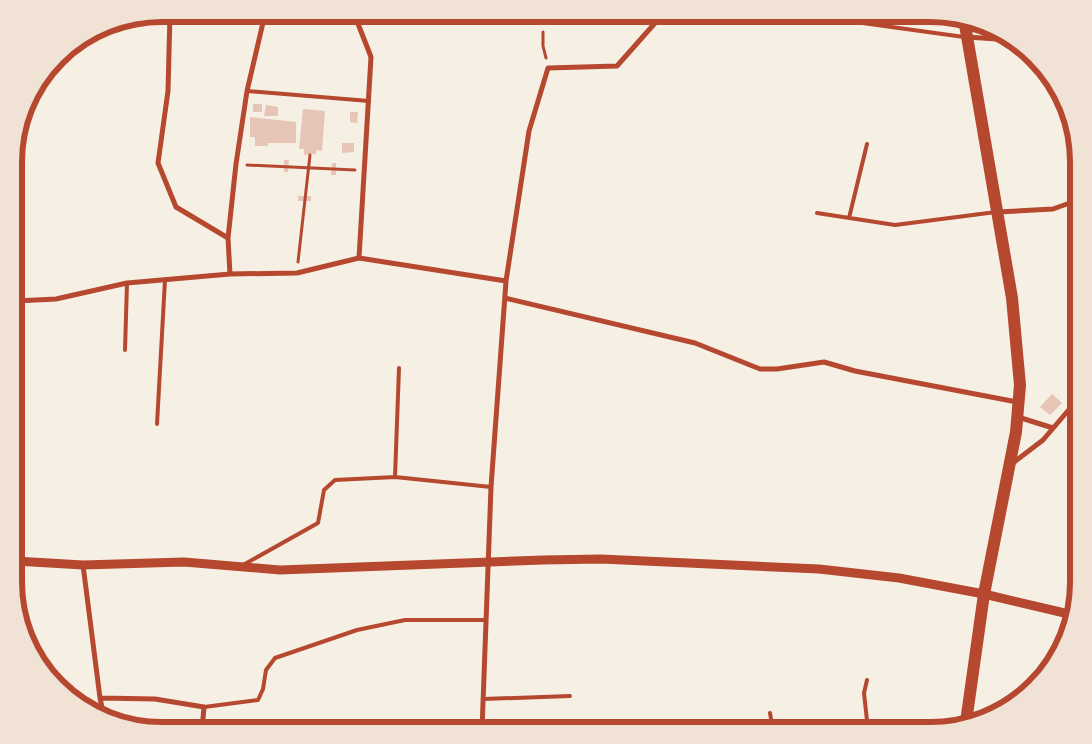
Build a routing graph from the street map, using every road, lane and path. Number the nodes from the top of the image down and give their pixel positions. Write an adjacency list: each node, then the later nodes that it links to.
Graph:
1 (170, 23): 21 (street)
2 (263, 23): 11 (street)
3 (358, 23): 12 (street)
4 (544, 23): 10 (path)
5 (655, 23): 10 (street)
6 (863, 23): 8 (lane)
7 (965, 27): 8 (main road)
8 (967, 37): 9 (street); 18 (main road)
9 (996, 39)
10 (548, 68): 26 (street)
11 (247, 91): 12 (lane); 15 (street)
12 (369, 101): 22 (street)
13 (867, 144): 20 (lane)
14 (310, 156): 23 (path)
15 (236, 165): 16 (path); 21 (street)
16 (342, 170)
17 (1069, 203): 18 (street)
18 (998, 212): 20 (lane); 32 (main road)
19 (817, 213): 20 (lane)
20 (848, 218)
21 (228, 238): 24 (street)
22 (359, 258): 23 (street); 26 (street)
23 (297, 273): 24 (street)
24 (230, 274): 25 (street)
25 (165, 280): 27 (street); 35 (lane)
26 (506, 280): 28 (street)
27 (127, 284): 29 (street); 30 (lane)
28 (505, 298): 32 (street); 39 (street)
29 (23, 301)
30 (125, 350)
31 (399, 368): 38 (lane)
32 (1019, 402): 34 (main road)
33 (1069, 409): 36 (street)
34 (1018, 417): 36 (street); 37 (main road)
35 (157, 424)
36 (1053, 428): 37 (street)
37 (1010, 464): 44 (main road)
38 (395, 477): 39 (lane); 43 (lane)
39 (491, 487): 41 (street)
40 (23, 561): 42 (street)
41 (489, 562): 43 (street); 44 (street); 46 (street)
42 (84, 565): 43 (street); 49 (street)
43 (241, 566)
44 (984, 594): 45 (street); 54 (main road)
45 (1066, 613)
46 (486, 620): 50 (street); 51 (lane)
47 (867, 680): 58 (lane)
48 (570, 696): 50 (lane)
49 (100, 698): 51 (street); 52 (street)
50 (483, 699): 56 (street)
51 (204, 707): 55 (street)
52 (102, 708)
53 (770, 714): 57 (lane)
54 (967, 717)
55 (203, 721)
56 (482, 721)
57 (771, 722)
58 (867, 722)

